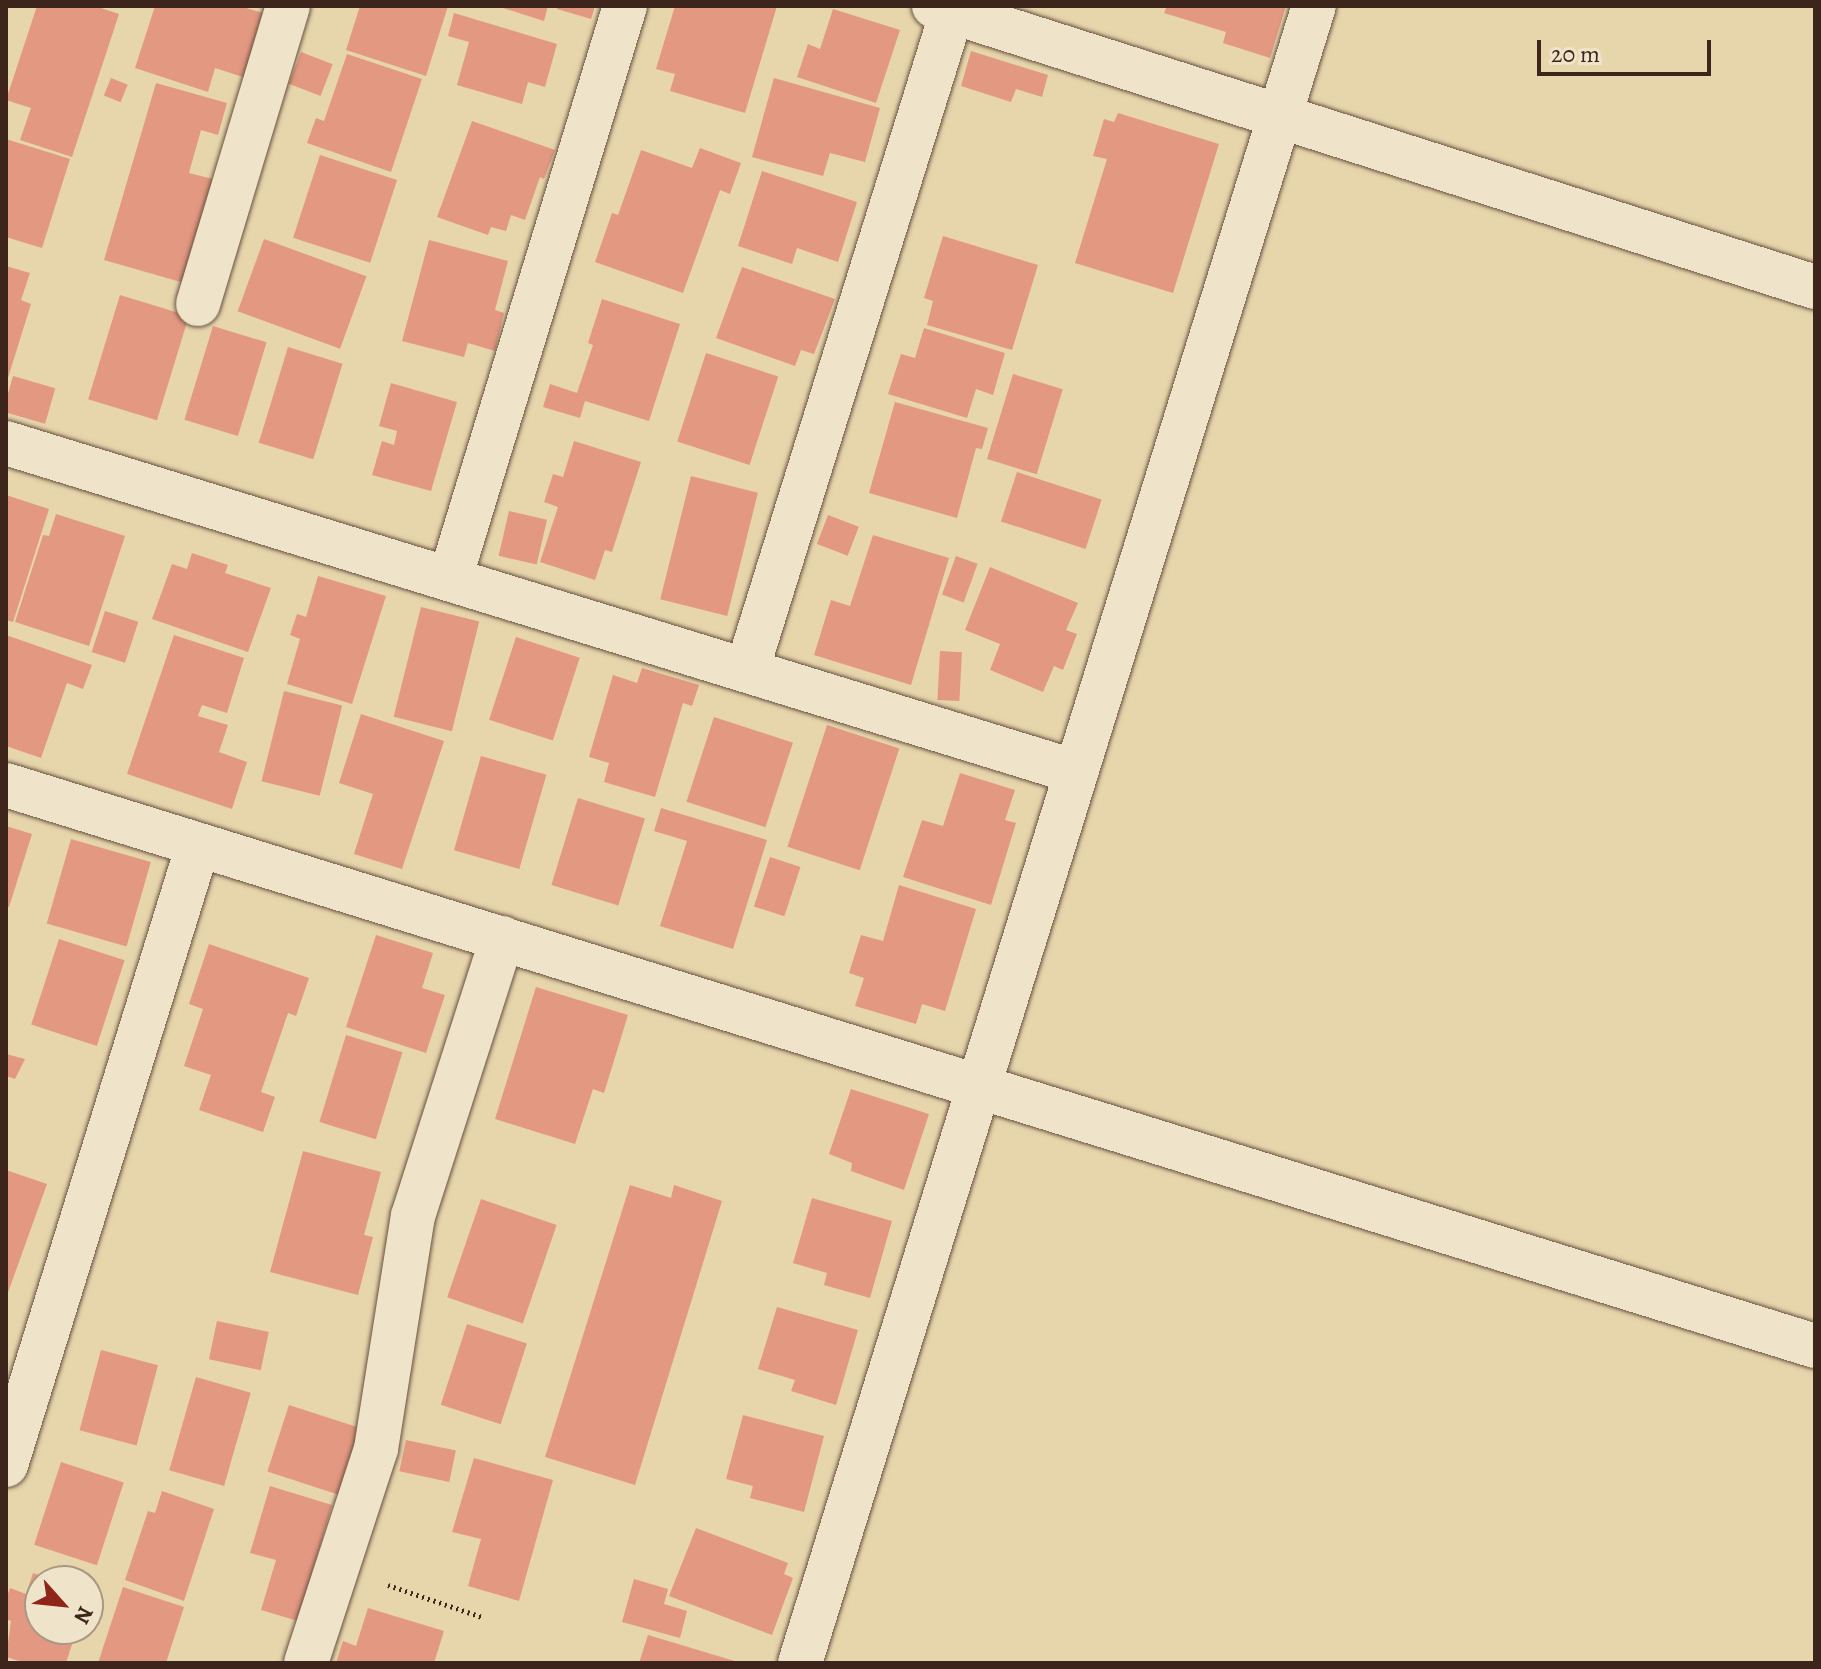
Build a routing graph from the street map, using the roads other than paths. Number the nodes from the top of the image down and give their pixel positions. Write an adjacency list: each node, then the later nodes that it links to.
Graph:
1 (288, 6): 7 (street)
2 (625, 6): 9 (street)
3 (1314, 6): 5 (street)
4 (957, 10): 5 (street); 10 (street)
5 (1280, 117): 6 (street); 11 (street)
6 (1815, 287)
7 (198, 304)
8 (6, 443): 9 (street)
9 (450, 579): 10 (street)
10 (747, 670): 11 (street)
11 (1076, 772): 15 (street)
12 (6, 785): 13 (street)
13 (198, 845): 14 (street); 17 (street)
14 (502, 938): 15 (street); 18 (street)
15 (978, 1087): 16 (street); 19 (street)
16 (1815, 1346)
17 (6, 1465)
18 (306, 1663)
19 (800, 1663)

